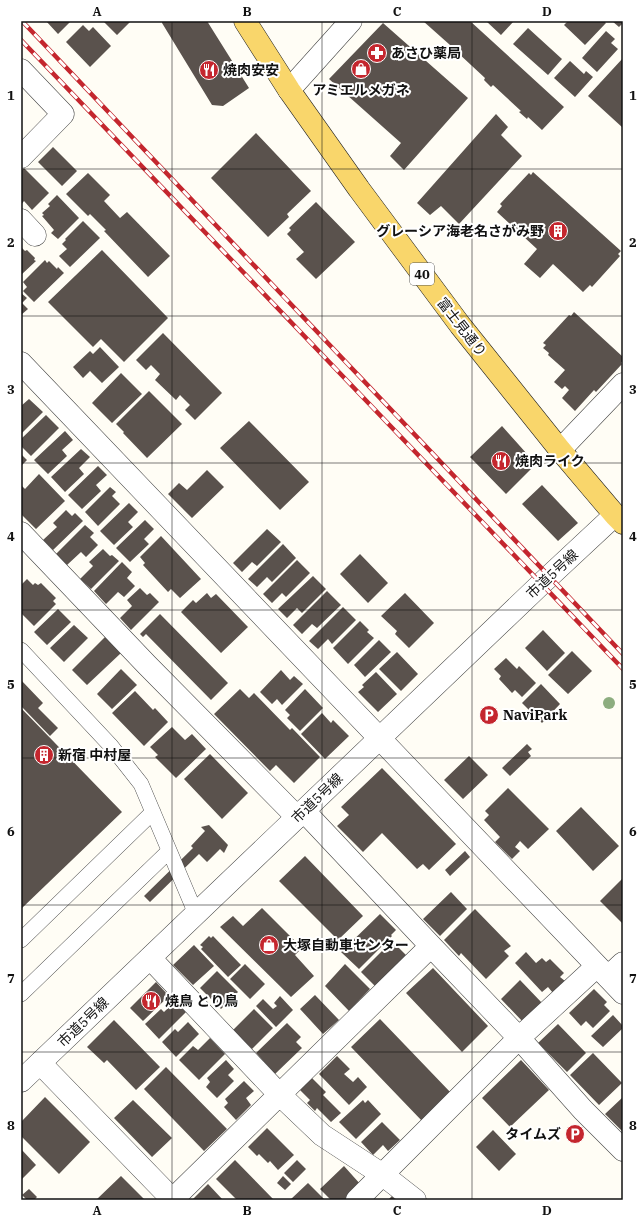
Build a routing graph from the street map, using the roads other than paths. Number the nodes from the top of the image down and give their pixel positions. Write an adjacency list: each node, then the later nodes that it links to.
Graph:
1 (246, 21): 4 (main road, 富士見通り / 40)
2 (351, 21): 4 (street)
3 (21, 70): 5 (street)
4 (289, 90): 8 (main road, 富士見通り / 40)
5 (21, 157)
6 (21, 364): 12 (street)
7 (623, 384): 8 (street)
8 (560, 450): 9 (main road, 富士見通り / 40)
9 (619, 519): 12 (street, 市道5号線)
10 (21, 533): 14 (street)
11 (21, 650): 13 (lane)
12 (380, 738): 14 (street, 市道5号線); 20 (street)
13 (153, 812): 15 (lane); 17 (lane)
14 (300, 814): 16 (street, 市道5号線); 18 (street)
15 (169, 851): 16 (lane); 22 (lane)
16 (196, 914): 19 (street, 市道5号線)
17 (21, 940)
18 (431, 946): 23 (street); 26 (street)
19 (150, 958): 24 (street, 市道5号線); 26 (street)
20 (609, 969): 21 (street); 23 (street)
21 (623, 993)
22 (21, 994)
23 (519, 1038): 27 (street); 28 (street)
24 (40, 1063): 25 (street, 市道5号線); 29 (street)
25 (21, 1081)
26 (279, 1094): 28 (street); 29 (street)
27 (623, 1150)
28 (383, 1175): 30 (street); 31 (street)
29 (173, 1200)
30 (357, 1200)
31 (415, 1200)

